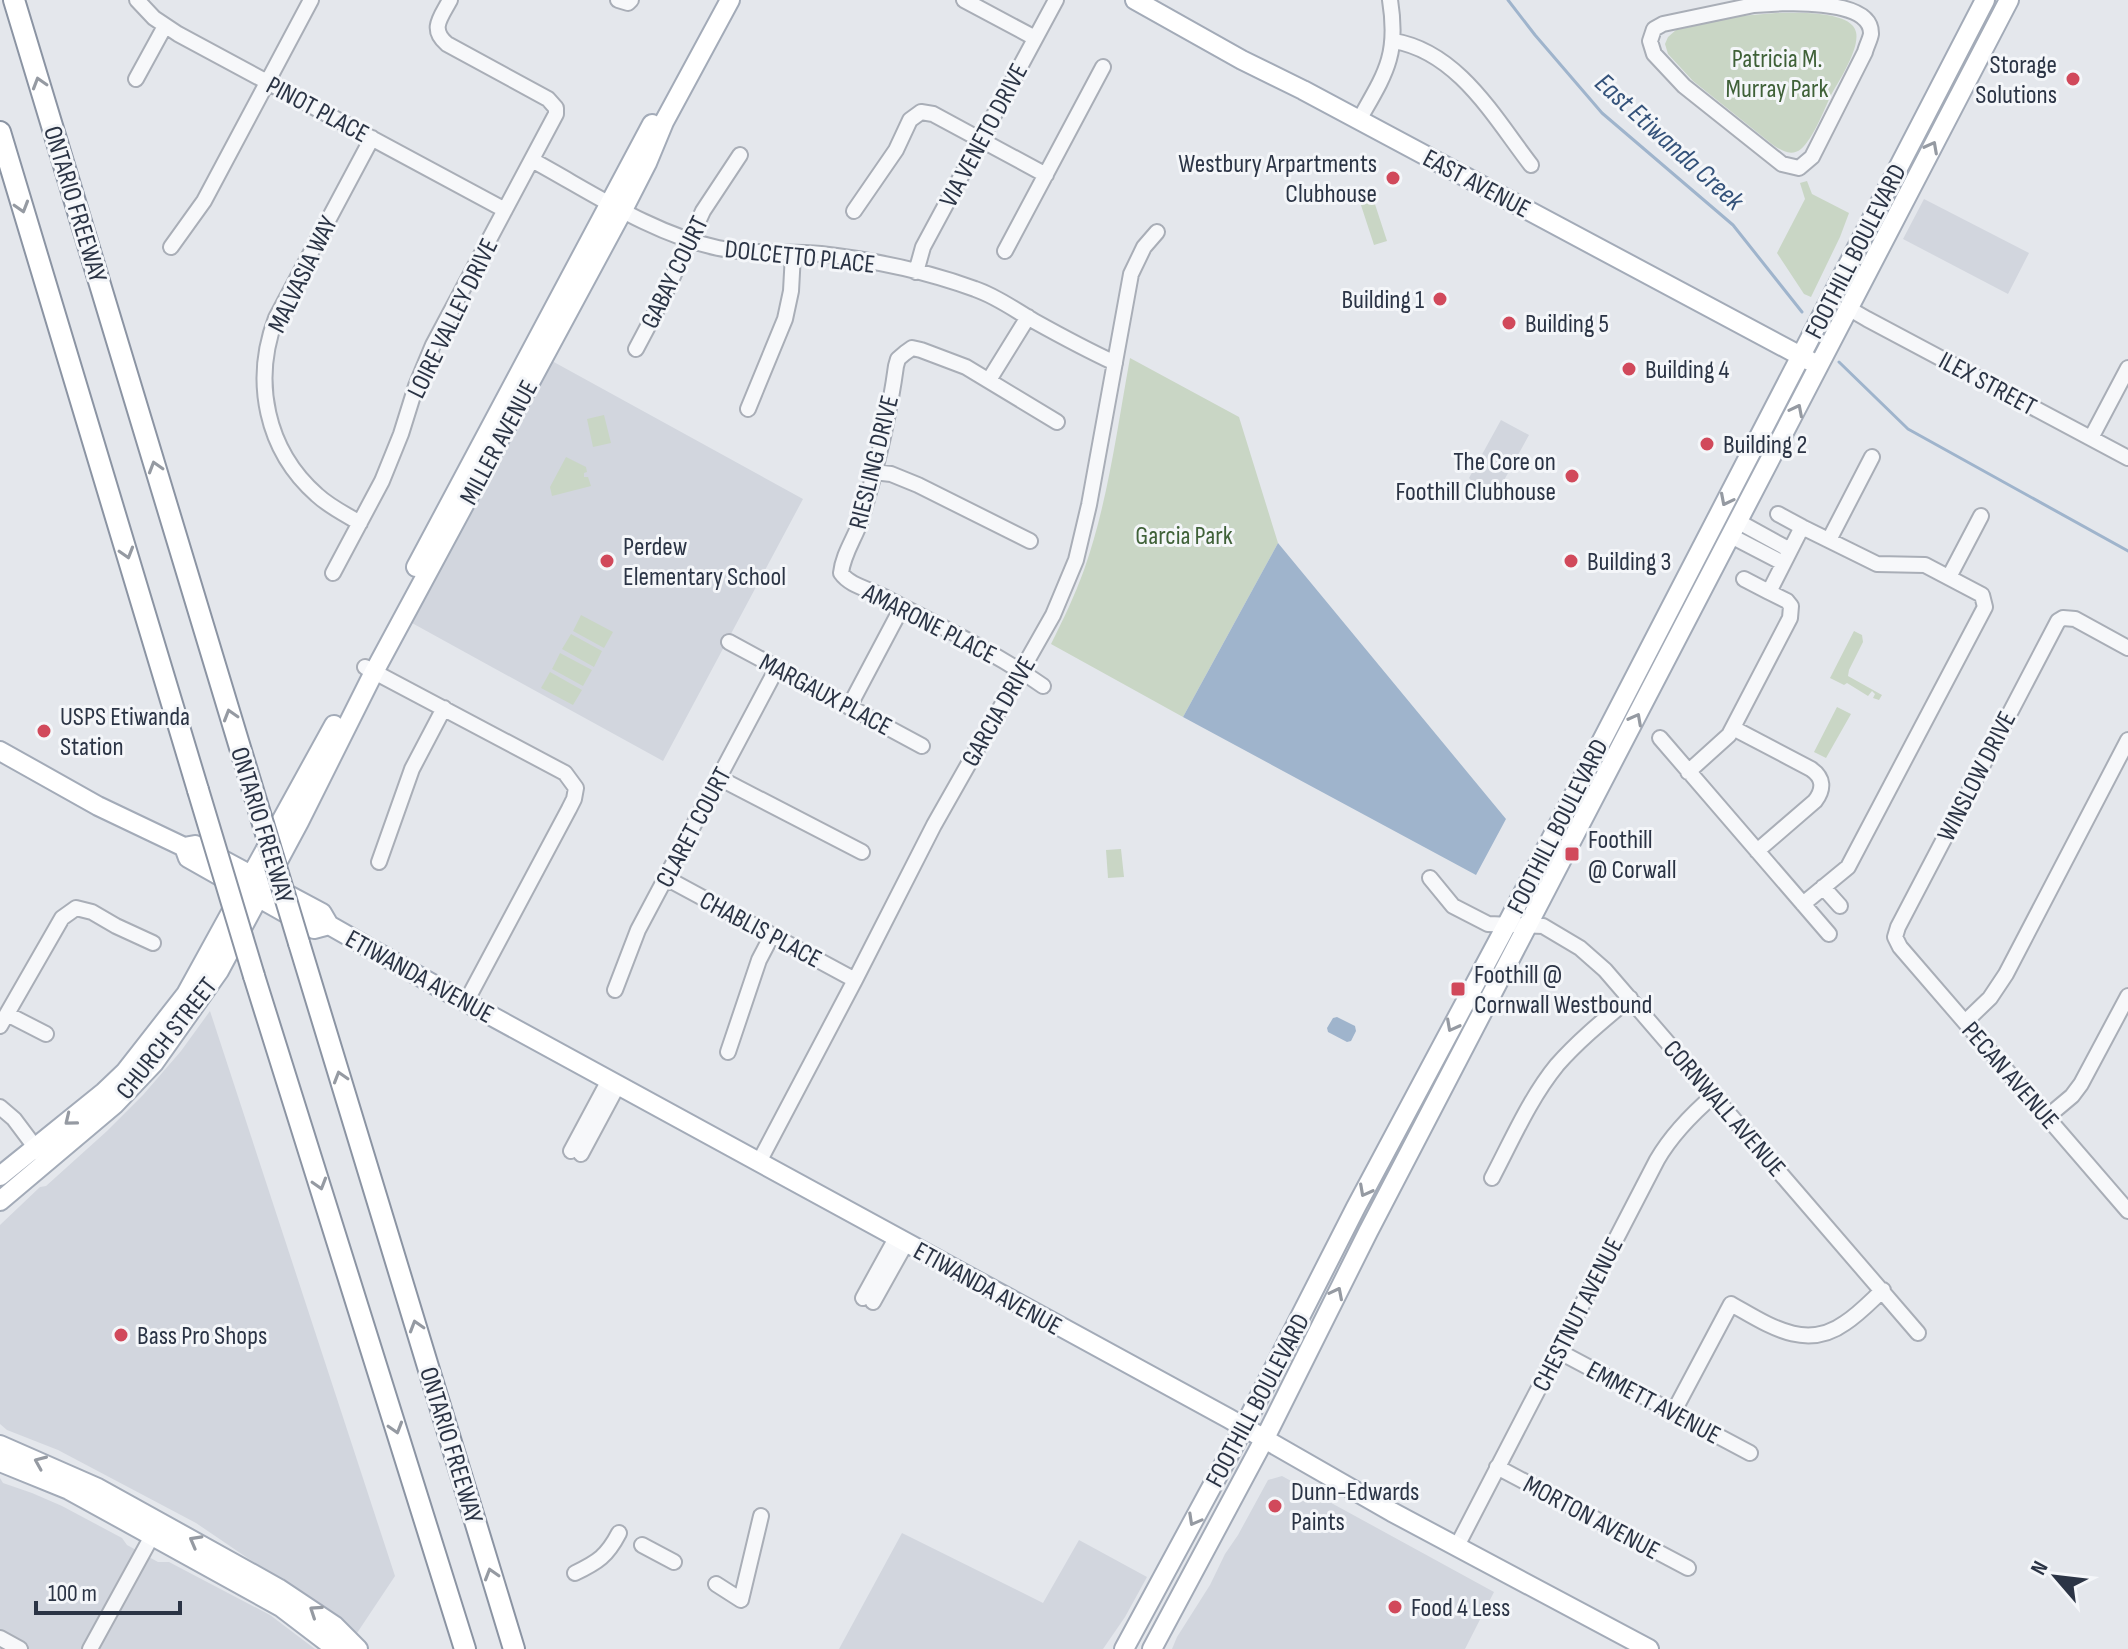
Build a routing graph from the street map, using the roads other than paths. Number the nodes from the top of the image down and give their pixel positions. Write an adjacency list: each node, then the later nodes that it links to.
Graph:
1 (14, 0): 143 (highway, ONTARIO FREEWAY, one-way to 1, bridge)
2 (137, 0): 14 (street, PINOT PLACE)
3 (311, 0): 19 (street)
4 (450, 0): 25 (street, LOIRE VALLEY DRIVE)
5 (719, 0): 28 (main road, MILLER AVENUE)
6 (730, 0): 28 (main road, MILLER AVENUE)
7 (964, 0): 15 (street)
8 (1056, 0): 15 (street, VIA VENETO DRIVE)
9 (1135, 0): 20 (main road, EAST AVENUE)
10 (1390, 0): 16 (street)
11 (1985, 0): 40 (main road, FOOTHILL BOULEVARD)
12 (2009, 0): 37 (main road, FOOTHILL BOULEVARD, one-way to 12)
13 (1712, 6): 13 (street)
14 (165, 26): 18 (street); 19 (street, PINOT PLACE)
15 (1035, 38): 23 (street, VIA VENETO DRIVE)
16 (1394, 41): 20 (street); 26 (street)
17 (1103, 67): 27 (street)
18 (136, 79)
19 (268, 82): 22 (street, PINOT PLACE); 33 (street)
20 (1359, 120): 40 (main road, EAST AVENUE)
21 (0, 132): 142 (highway, ONTARIO FREEWAY, one-way to 142, bridge)
22 (372, 138): 29 (street, PINOT PLACE); 53 (street, MALVASIA WAY)
23 (981, 140): 27 (street); 30 (street); 36 (street, VIA VENETO DRIVE)
24 (740, 155): 32 (street, GABAY COURT)
25 (532, 160): 28 (street, DOLCETTO PLACE); 29 (street, LOIRE VALLEY DRIVE)
26 (1531, 165)
27 (1046, 175): 34 (street)
28 (617, 206): 32 (street, DOLCETTO PLACE); 68 (main road, MILLER AVENUE)
29 (505, 210): 53 (street, LOIRE VALLEY DRIVE)
30 (854, 211)
31 (1157, 232): 41 (street, GARCIA DRIVE)
32 (688, 240): 35 (street, DOLCETTO PLACE); 39 (street, GABAY COURT)
33 (171, 247)
34 (1005, 251)
35 (793, 254): 36 (street, DOLCETTO PLACE); 45 (street)
36 (916, 272): 38 (street, DOLCETTO PLACE)
37 (1848, 308): 42 (main road, FOOTHILL BOULEVARD); 47 (street, ILEX STREET)
38 (1028, 317): 41 (street, DOLCETTO PLACE); 44 (street)
39 (636, 349)
40 (1801, 356): 42 (main road, EAST AVENUE); 90 (main road, FOOTHILL BOULEVARD, one-way to 90)
41 (1115, 363): 69 (street, GARCIA DRIVE)
42 (1819, 366): 55 (main road, FOOTHILL BOULEVARD, one-way to 42)
43 (2128, 368): 47 (street)
44 (989, 380): 46 (street); 50 (street, RIESLING DRIVE)
45 (748, 409)
46 (1057, 422)
47 (2091, 438): 49 (street, ILEX STREET)
48 (1872, 457): 56 (street)
49 (2128, 458)
50 (874, 472): 57 (street); 60 (street, RIESLING DRIVE)
51 (1778, 514): 54 (street)
52 (1981, 516): 61 (street)
53 (360, 523): 59 (street, LOIRE VALLEY DRIVE)
54 (1802, 527): 56 (street); 58 (street)
55 (1735, 529): 58 (street); 58 (street); 89 (main road, FOOTHILL BOULEVARD, one-way to 55)
56 (1829, 540): 61 (street)
57 (1030, 541)
58 (1785, 561): 63 (street)
59 (333, 573)
60 (841, 573): 64 (street, AMARONE PLACE)
61 (1949, 577): 86 (street)
62 (1744, 579): 63 (street)
63 (1769, 592): 73 (street)
64 (902, 607): 69 (street, AMARONE PLACE); 71 (street)
65 (729, 642): 67 (street, MARGAUX PLACE)
66 (2128, 648): 93 (street, WINSLOW DRIVE)
67 (777, 668): 71 (street, MARGAUX PLACE); 79 (street, CLARET COURT)
68 (369, 670): 72 (street); 85 (main road, MILLER AVENUE)
69 (1021, 671): 70 (street, AMARONE PLACE); 95 (street, GARCIA DRIVE)
70 (1043, 686)
71 (849, 707): 76 (street, MARGAUX PLACE)
72 (444, 708): 82 (street); 99 (street)
73 (1733, 728): 78 (street); 80 (street)
74 (1660, 738): 78 (street)
75 (2128, 740): 101 (street)
76 (922, 746)
77 (0, 751): 85 (main road, ETIWANDA AVENUE)
78 (1688, 772): 80 (street)
79 (719, 778): 81 (street); 83 (street, CLARET COURT)
80 (1757, 851): 87 (street)
81 (862, 852)
82 (379, 862)
83 (666, 878): 92 (street, CHABLIS PLACE); 96 (street, CLARET COURT)
84 (1430, 878): 90 (street)
85 (255, 886): 99 (main road, ETIWANDA AVENUE); 109 (main road, CHURCH STREET)
86 (1823, 887): 87 (street); 88 (street)
87 (1803, 904): 91 (street)
88 (1840, 906)
89 (1527, 925): 90 (street, CORNWALL AVENUE); 98 (street, CORNWALL AVENUE); 122 (main road, FOOTHILL BOULEVARD, one-way to 89)
90 (1506, 926): 121 (main road, FOOTHILL BOULEVARD, one-way to 121)
91 (1829, 934)
92 (772, 935): 95 (street, CHABLIS PLACE); 103 (street)
93 (1895, 937): 101 (street, PECAN AVENUE)
94 (153, 943): 100 (street)
95 (855, 980): 110 (street, GARCIA DRIVE)
96 (615, 990)
97 (2128, 996): 107 (street)
98 (1630, 998): 105 (street, CORNWALL AVENUE); 112 (street)
99 (466, 1002): 104 (main road, ETIWANDA AVENUE)
100 (3, 1020): 102 (street)
101 (1965, 1022): 107 (street, PECAN AVENUE)
102 (46, 1034)
103 (728, 1052)
104 (614, 1082): 108 (street); 110 (main road, ETIWANDA AVENUE)
105 (1714, 1095): 116 (street, CORNWALL AVENUE); 119 (street, CHESTNUT AVENUE)
106 (0, 1107): 109 (street)
107 (2047, 1117): 114 (street, PECAN AVENUE)
108 (576, 1152)
109 (41, 1155): 111 (main road, CHURCH STREET); 113 (main road, CHURCH STREET)
110 (759, 1162): 115 (main road, ETIWANDA AVENUE)
111 (0, 1176)
112 (1492, 1178)
113 (0, 1201)
114 (2128, 1211)
115 (901, 1240): 117 (street); 121 (main road, ETIWANDA AVENUE)
116 (1883, 1290): 118 (street, CORNWALL AVENUE); 120 (street)
117 (868, 1300)
118 (1918, 1333)
119 (1558, 1351): 120 (street, EMMETT AVENUE); 126 (street, CHESTNUT AVENUE)
120 (1673, 1413): 124 (street, EMMETT AVENUE)
121 (1244, 1427): 122 (main road, ETIWANDA AVENUE); 144 (main road, FOOTHILL BOULEVARD, one-way to 144)
122 (1265, 1438): 131 (main road, ETIWANDA AVENUE); 145 (main road, FOOTHILL BOULEVARD)
123 (0, 1445): 128 (main road, one-way to 123)
124 (1750, 1453)
125 (0, 1462): 128 (main road)
126 (1497, 1467): 131 (street, CHESTNUT AVENUE); 133 (street, MORTON AVENUE)
127 (761, 1516): 135 (street)
128 (156, 1528): 138 (street); 139 (main road); 141 (main road, one-way to 128)
129 (619, 1533): 134 (street)
130 (642, 1545): 132 (street)
131 (1457, 1546): 146 (main road, ETIWANDA AVENUE)
132 (674, 1562)
133 (1688, 1568)
134 (575, 1573)
135 (716, 1584)
136 (0, 1638): 137 (street)
137 (20, 1649)
138 (90, 1649)
139 (335, 1649): 140 (main road)
140 (347, 1649)
141 (358, 1649)
142 (465, 1649)
143 (514, 1649)
144 (1124, 1649)
145 (1152, 1649)
146 (1649, 1649)

